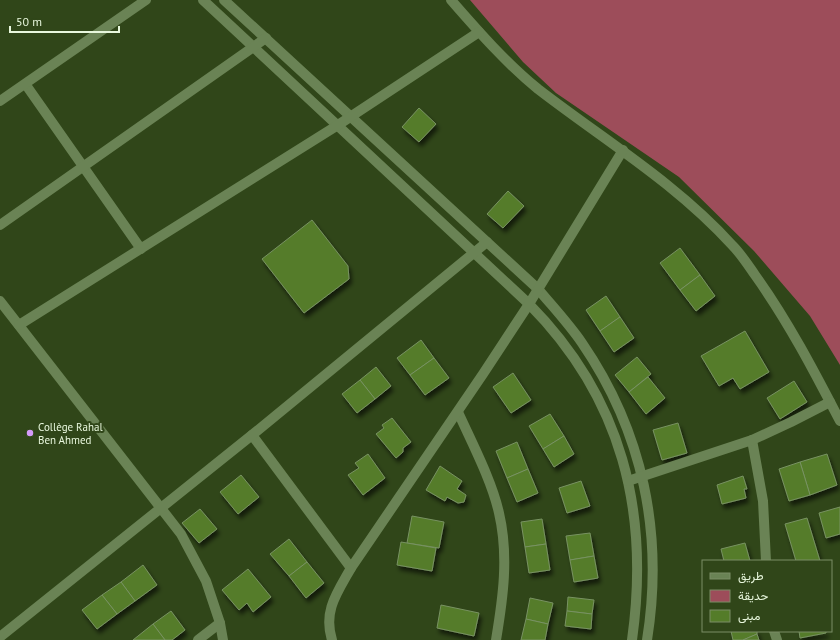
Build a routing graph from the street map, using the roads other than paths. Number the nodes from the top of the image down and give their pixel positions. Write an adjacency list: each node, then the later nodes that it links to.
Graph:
1 (146, 0): 8 (street)
2 (203, 0): 7 (street)
3 (224, 0): 6 (street)
4 (451, 0): 5 (street)
5 (479, 32): 10 (street); 12 (street)
6 (266, 38): 7 (street); 10 (street)
7 (253, 47): 11 (street); 13 (street)
8 (26, 85): 9 (street); 13 (street)
9 (0, 102)
10 (351, 117): 11 (street); 15 (street)
11 (338, 125): 16 (street); 17 (street)
12 (624, 150): 18 (street); 24 (street)
13 (84, 168): 14 (street); 16 (street)
14 (0, 225)
15 (487, 242): 17 (street); 18 (street)
16 (141, 249): 21 (street)
17 (474, 253): 20 (street); 27 (street)
18 (538, 289): 20 (street); 22 (street)
19 (0, 301): 21 (street)
20 (529, 304): 23 (street); 25 (street)
21 (19, 325): 33 (street)
22 (596, 366): 23 (street); 29 (street)
23 (584, 373): 30 (street)
24 (830, 402): 26 (street); 28 (street)
25 (458, 412): 35 (street); 41 (street)
26 (840, 421)
27 (252, 435): 33 (street); 35 (street)
28 (752, 440): 31 (street); 34 (street)
29 (633, 444): 30 (street); 31 (street)
30 (618, 448): 32 (street)
31 (643, 476): 32 (street); 43 (street)
32 (628, 481): 42 (street)
33 (161, 508): 36 (street); 37 (street)
34 (766, 560)
35 (351, 568): 40 (street)
36 (220, 623): 38 (street); 39 (street)
37 (0, 637)
38 (198, 640)
39 (223, 640)
40 (332, 640)
41 (496, 640)
42 (632, 640)
43 (647, 640)

